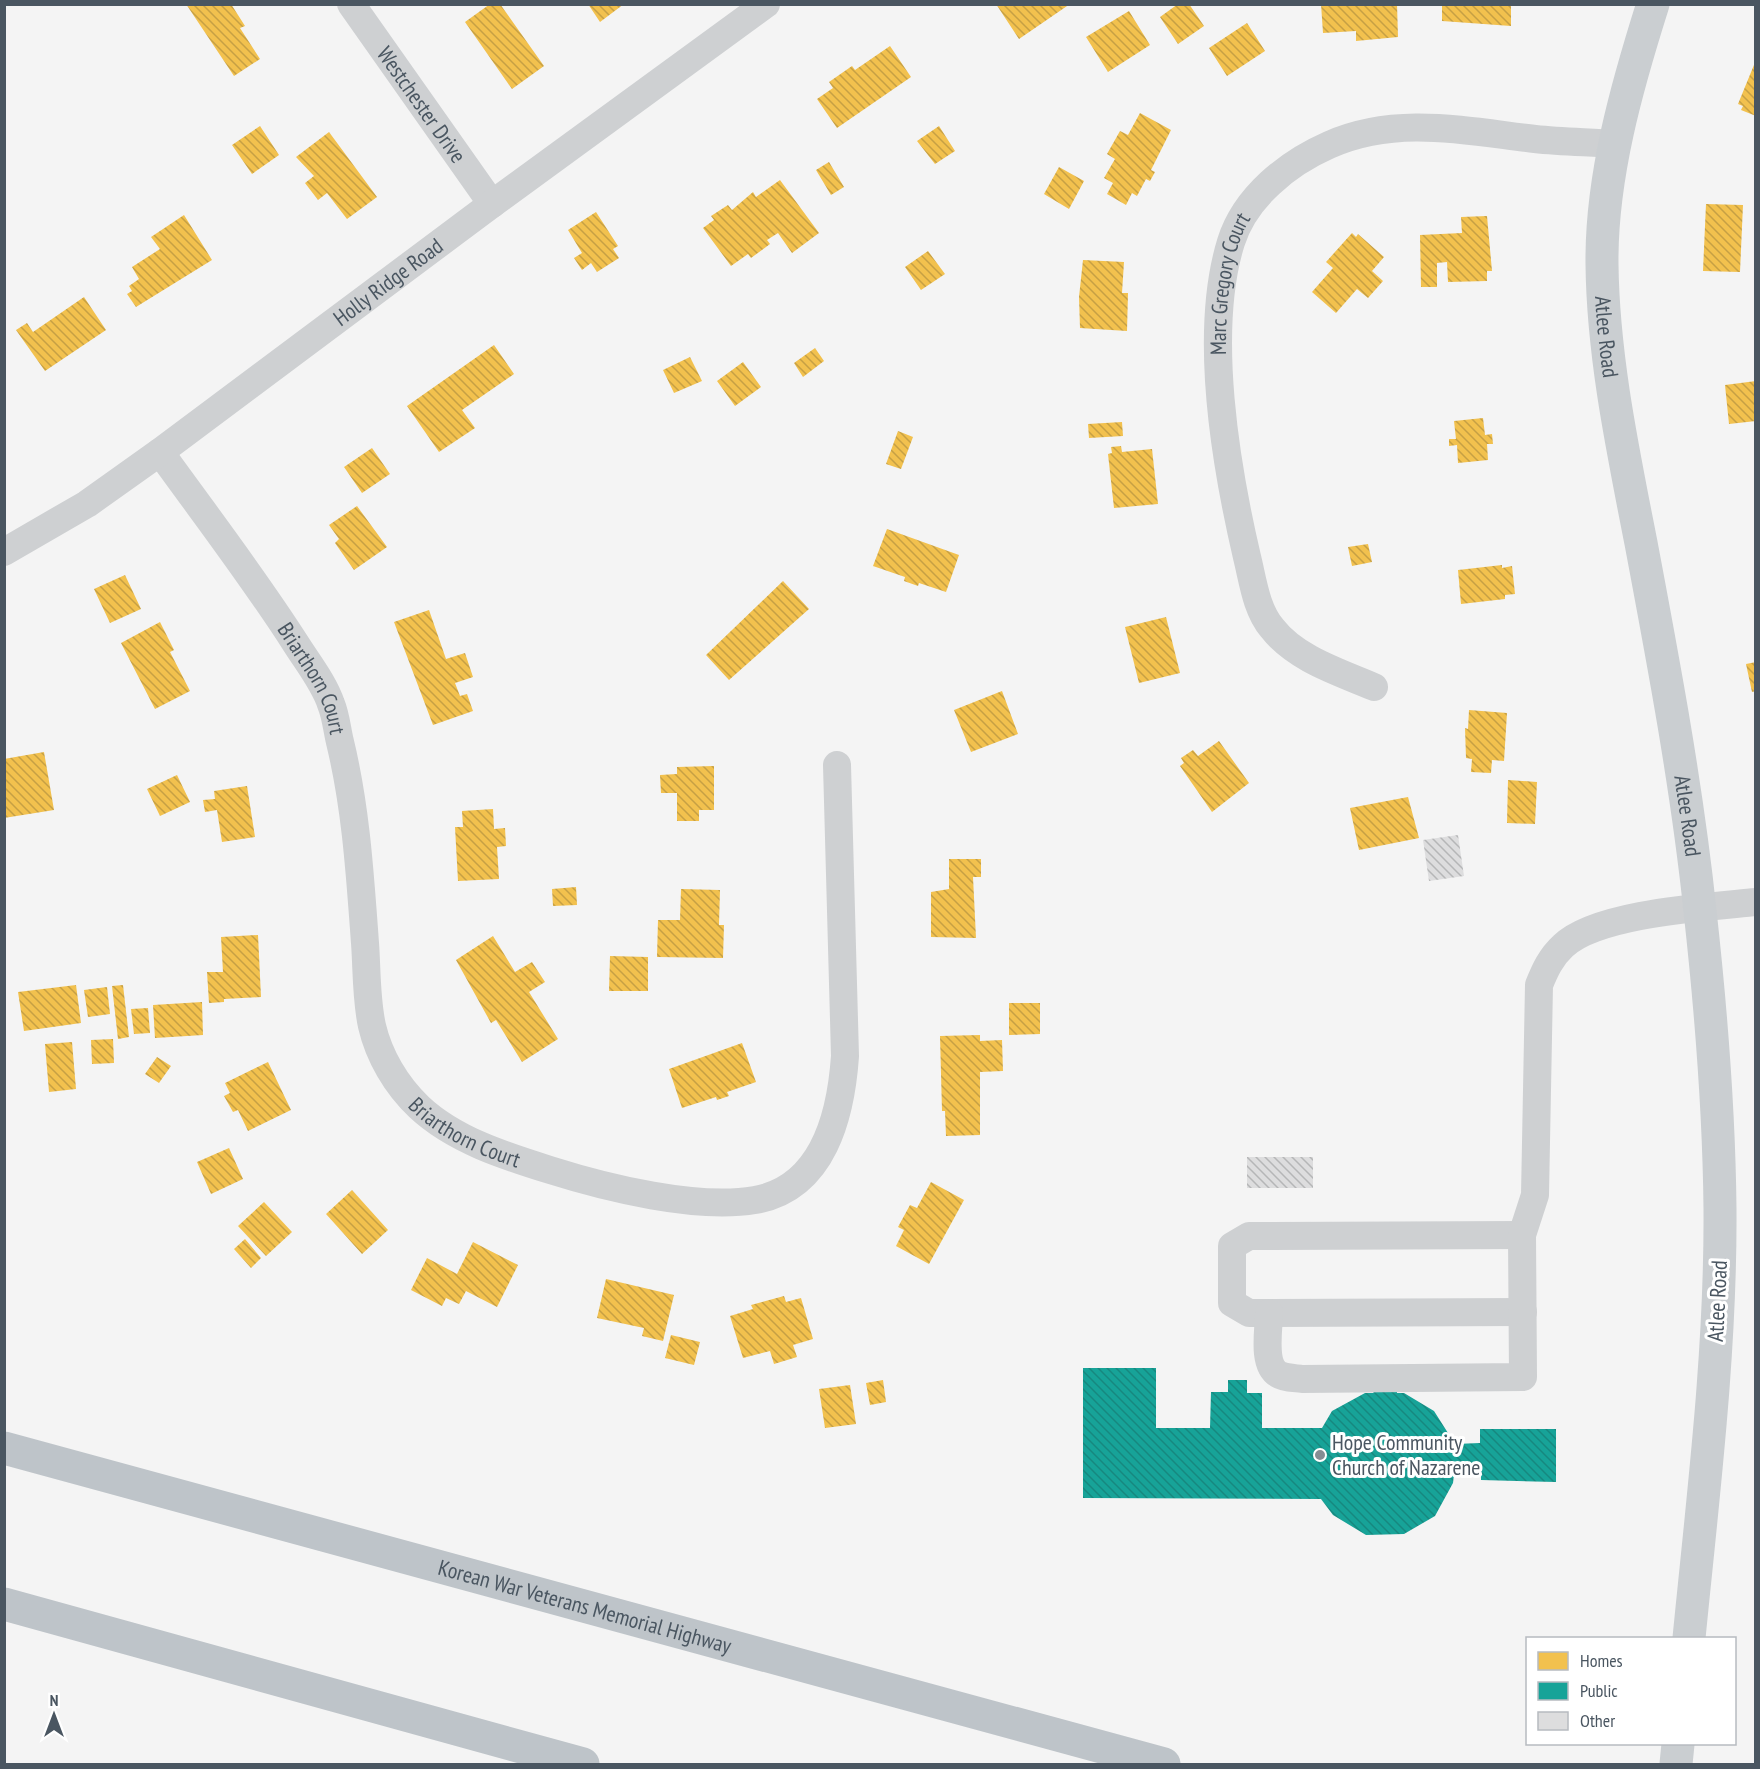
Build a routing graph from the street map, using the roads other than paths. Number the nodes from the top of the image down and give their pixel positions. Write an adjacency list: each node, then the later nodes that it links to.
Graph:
1 (351, 4): 5 (street, Westchester Drive)
2 (766, 4): 5 (street, Holly Ridge Road)
3 (1653, 4): 4 (main road, Atlee Road)
4 (1616, 144): 8 (street, Marc Gregory Court); 11 (main road, Atlee Road)
5 (492, 204): 6 (street, Holly Ridge Road)
6 (160, 452): 7 (street, Holly Ridge Road); 9 (street, Briarthorn Court)
7 (4, 552)
8 (1374, 687)
9 (837, 765)
10 (1755, 902): 11 (street)
11 (1700, 907): 12 (street); 17 (main road, Atlee Road)
12 (1522, 1235): 13 (street); 14 (street)
13 (1523, 1312): 14 (street); 14 (street)
14 (1269, 1313)
15 (4, 1448): 19 (highway, Korean War Veterans Memorial Highway)
16 (4, 1605): 18 (highway)
17 (1689, 1637)
18 (583, 1764)
19 (1164, 1764)

